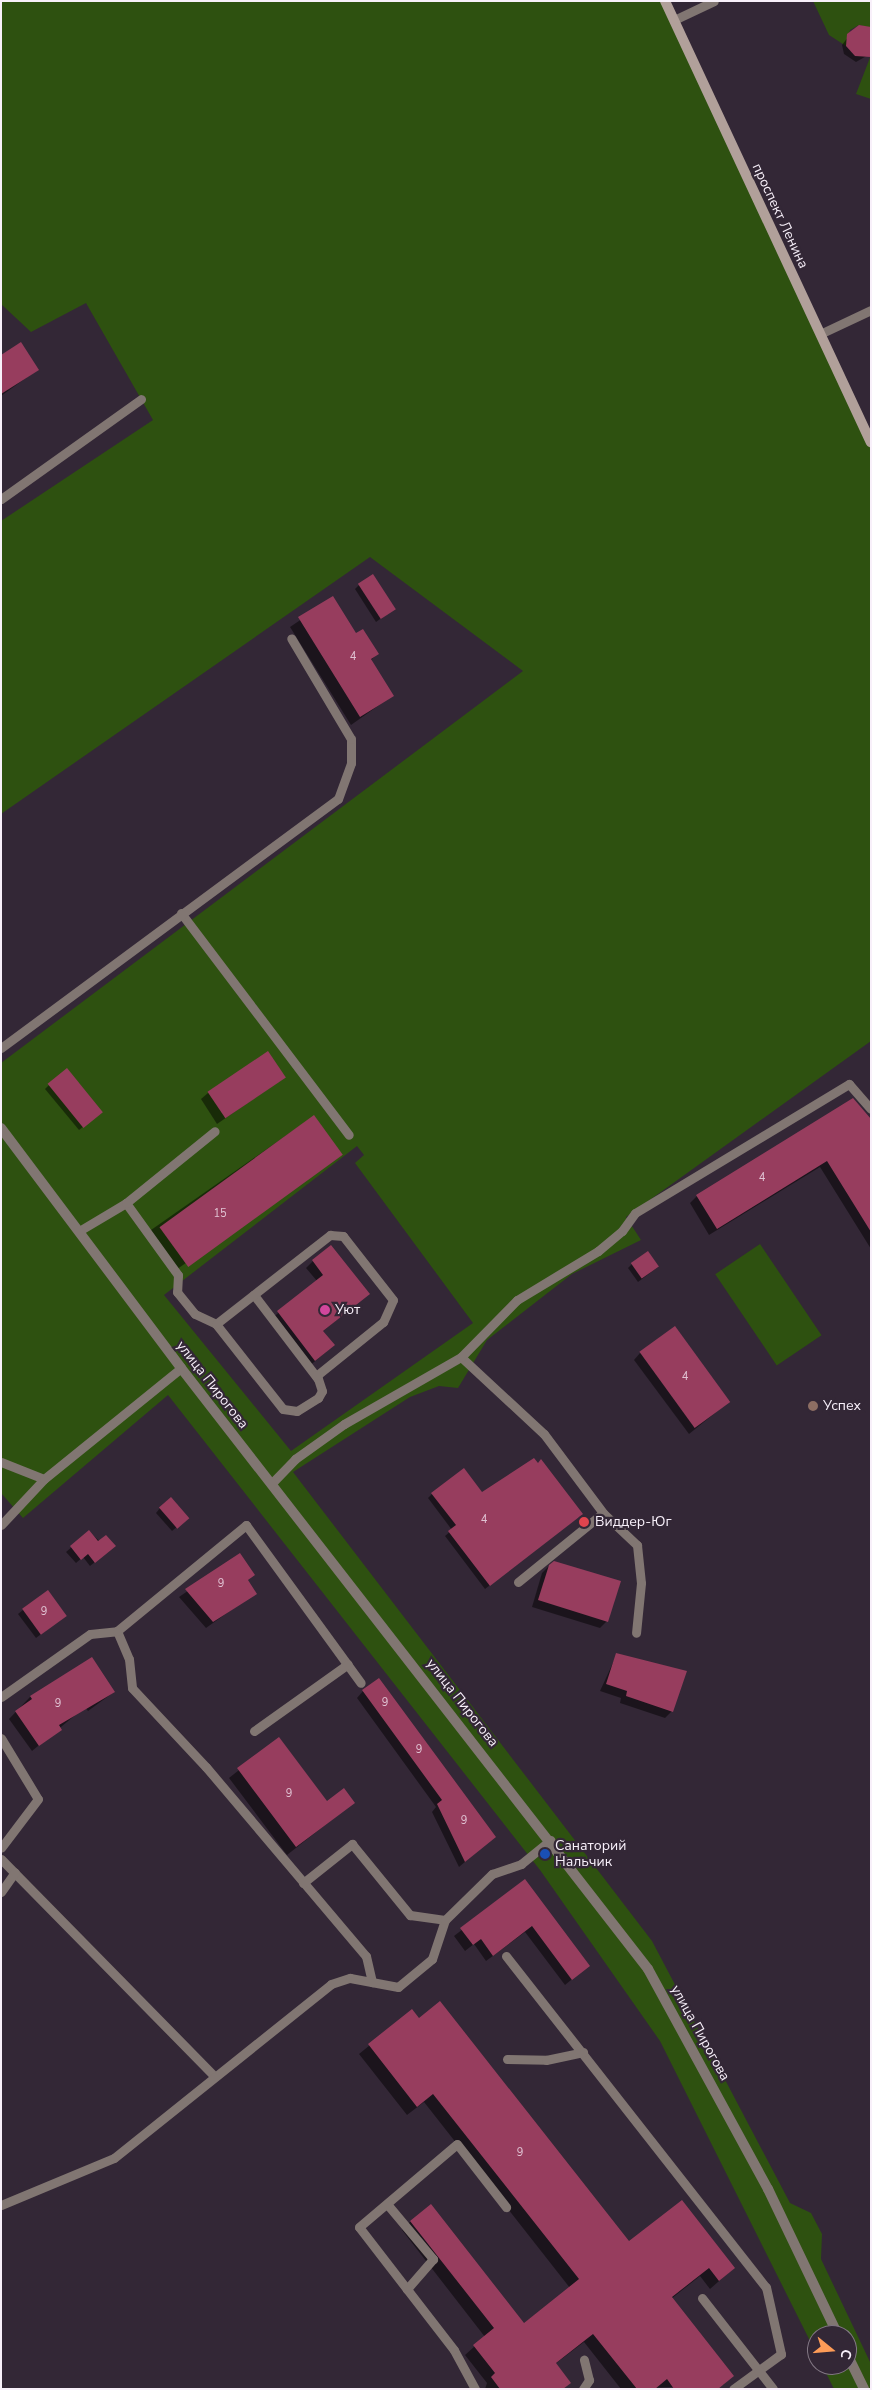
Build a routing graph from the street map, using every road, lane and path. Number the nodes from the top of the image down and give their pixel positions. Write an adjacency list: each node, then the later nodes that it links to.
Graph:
1 (665, 1): 3 (main road, проспект Ленина)
2 (714, 1): 3 (lane)
3 (674, 20): 5 (main road, проспект Ленина)
4 (871, 310): 5 (lane)
5 (820, 334): 7 (main road, проспект Ленина)
6 (141, 400): 8 (lane)
7 (871, 442)
8 (1, 499)
9 (291, 638): 10 (lane)
10 (181, 914): 11 (lane); 15 (lane)
11 (1, 1048)
12 (871, 1109): 20 (lane)
13 (1, 1128): 17 (street, улица Пирогова)
14 (215, 1131): 16 (lane)
15 (349, 1135)
16 (126, 1203): 17 (lane); 19 (lane)
17 (79, 1231): 21 (street, улица Пирогова)
18 (254, 1295): 19 (lane); 22 (lane); 22 (lane)
19 (216, 1324): 22 (lane)
20 (461, 1357): 25 (lane); 26 (lane)
21 (181, 1368): 24 (lane); 25 (street, улица Пирогова)
22 (316, 1376)
23 (1, 1462): 24 (lane)
24 (44, 1479): 27 (lane)
25 (271, 1484): 36 (street, улица Пирогова)
26 (603, 1513): 28 (lane); 30 (lane)
27 (1, 1525)
28 (518, 1582)
29 (117, 1631): 31 (lane); 33 (lane); 40 (lane)
30 (636, 1633)
31 (348, 1664): 32 (lane); 34 (lane)
32 (361, 1683)
33 (1, 1697)
34 (254, 1730)
35 (1, 1738): 37 (lane)
36 (551, 1840): 42 (lane); 53 (street, улица Пирогова)
37 (1, 1848)
38 (1, 1859): 39 (lane)
39 (15, 1872): 41 (lane); 47 (lane)
40 (303, 1883): 42 (lane); 44 (lane)
41 (1, 1892)
42 (445, 1920): 44 (lane)
43 (506, 1956): 45 (lane)
44 (372, 1982): 47 (lane)
45 (583, 2052): 46 (lane); 55 (lane)
46 (507, 2059)
47 (214, 2077): 48 (lane)
48 (1, 2204)
49 (387, 2204): 50 (lane); 51 (lane); 51 (lane)
50 (506, 2207)
51 (407, 2289): 57 (lane)
52 (702, 2298): 55 (lane)
53 (833, 2325)
54 (584, 2360): 58 (lane)
55 (759, 2370): 59 (lane); 60 (lane)
56 (857, 2375): 61 (street)
57 (475, 2389)
58 (583, 2389)
59 (732, 2389)
60 (772, 2389)
61 (864, 2389)

